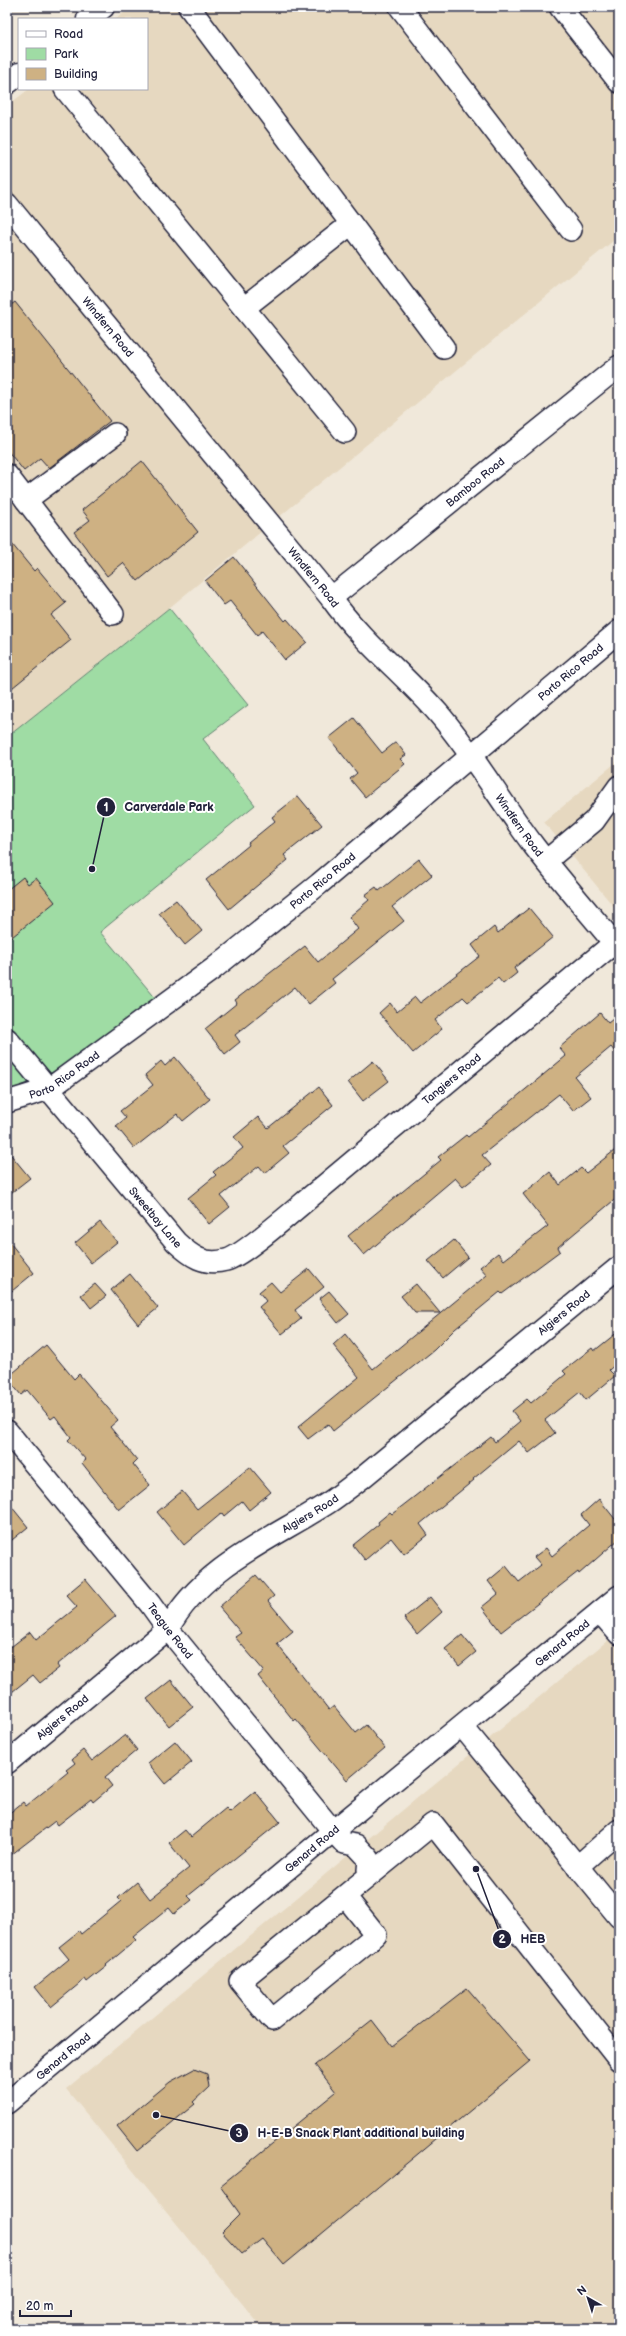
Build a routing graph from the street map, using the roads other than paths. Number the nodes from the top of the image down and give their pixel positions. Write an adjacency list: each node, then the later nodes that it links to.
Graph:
1 (103, 7): 5 (main road)
2 (189, 7): 11 (street)
3 (400, 7): 12 (street)
4 (560, 7): 7 (street)
5 (89, 18)
6 (18, 75): 8 (main road)
7 (619, 82)
8 (7, 83)
9 (66, 90): 13 (street)
10 (7, 204): 20 (street, Windfern Road)
11 (351, 224): 13 (street); 14 (street)
12 (571, 230)
13 (244, 308): 16 (street)
14 (444, 348)
15 (619, 366): 20 (street, Bamboo Road)
16 (345, 432)
17 (115, 434): 19 (street)
18 (7, 475): 19 (street)
19 (26, 500): 21 (street)
20 (331, 598): 23 (street, Windfern Road)
21 (113, 614)
22 (619, 630): 23 (street, Porto Rico Road)
23 (472, 755): 25 (street, Windfern Road); 28 (street, Porto Rico Road)
24 (619, 786): 25 (street)
25 (546, 861): 26 (street, Windfern Road)
26 (616, 946): 30 (street, Tangiers Road)
27 (7, 1038): 28 (street, Sweetbay Lane)
28 (49, 1089): 29 (street, Porto Rico Road); 30 (street, Sweetbay Lane)
29 (7, 1102)
30 (289, 1214)
31 (619, 1267): 35 (street, Algiers Road)
32 (7, 1431): 35 (street, Teague Road)
33 (619, 1596): 34 (street, Genard Road)
34 (600, 1612): 36 (street); 37 (street, Genard Road)
35 (168, 1629): 38 (street, Algiers Road); 40 (street, Teague Road)
36 (619, 1634)
37 (462, 1726): 40 (street, Genard Road); 41 (street)
38 (7, 1763)
39 (619, 1830): 41 (street)
40 (339, 1837): 42 (street); 46 (street, Genard Road)
41 (578, 1867): 44 (street)
42 (370, 1872): 43 (street); 45 (street)
43 (344, 1896): 43 (street)
44 (619, 1918)
45 (619, 2060)
46 (7, 2103)

